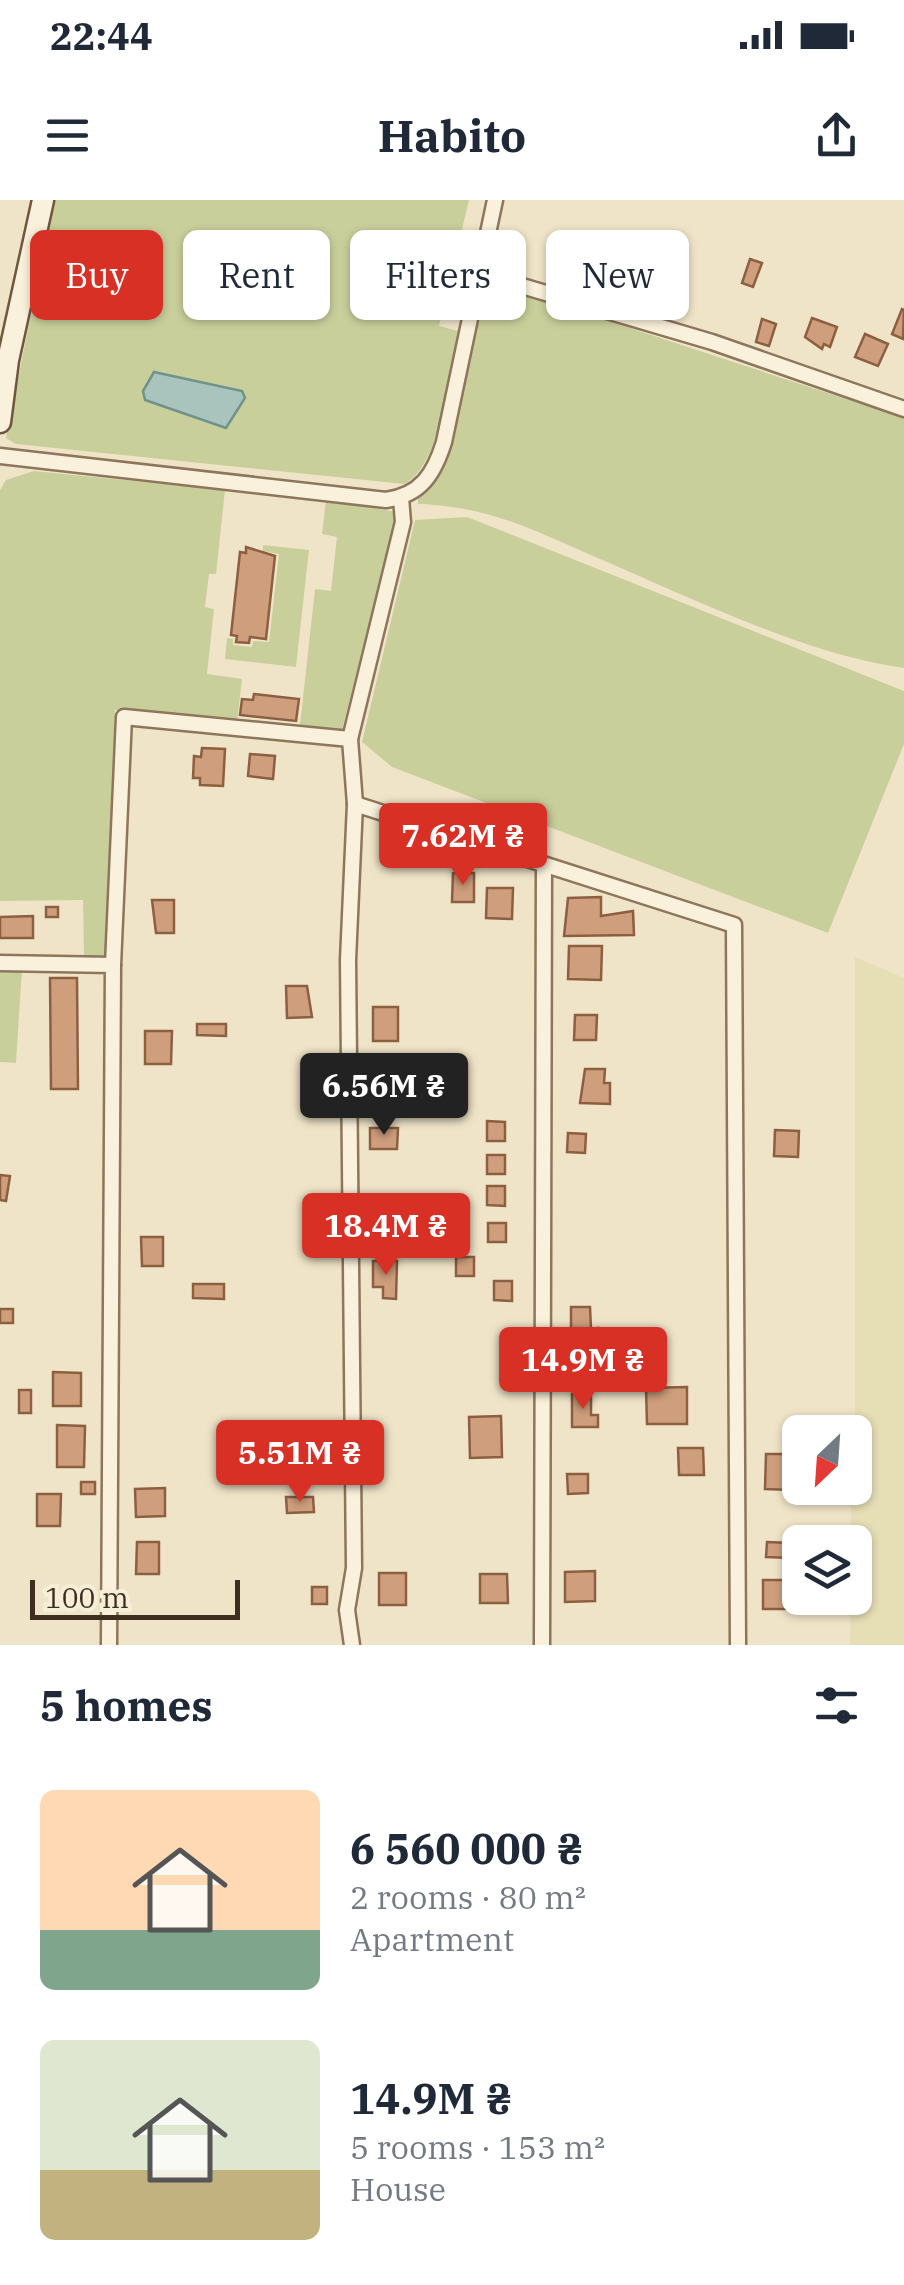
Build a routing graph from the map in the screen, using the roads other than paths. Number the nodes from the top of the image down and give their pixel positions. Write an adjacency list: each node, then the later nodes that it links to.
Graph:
1 (43, 200): 7 (street)
2 (495, 200): 3 (street)
3 (488, 230)
4 (526, 287): 6 (street)
5 (469, 320): 9 (street)
6 (904, 409)
7 (0, 422)
8 (0, 456): 9 (street)
9 (401, 498): 10 (street)
10 (350, 739): 11 (street); 14 (street)
11 (356, 804): 12 (street); 16 (street)
12 (544, 864): 17 (street); 18 (street)
13 (0, 964): 14 (street)
14 (114, 965): 15 (street)
15 (109, 1645)
16 (352, 1645)
17 (542, 1645)
18 (738, 1645)

